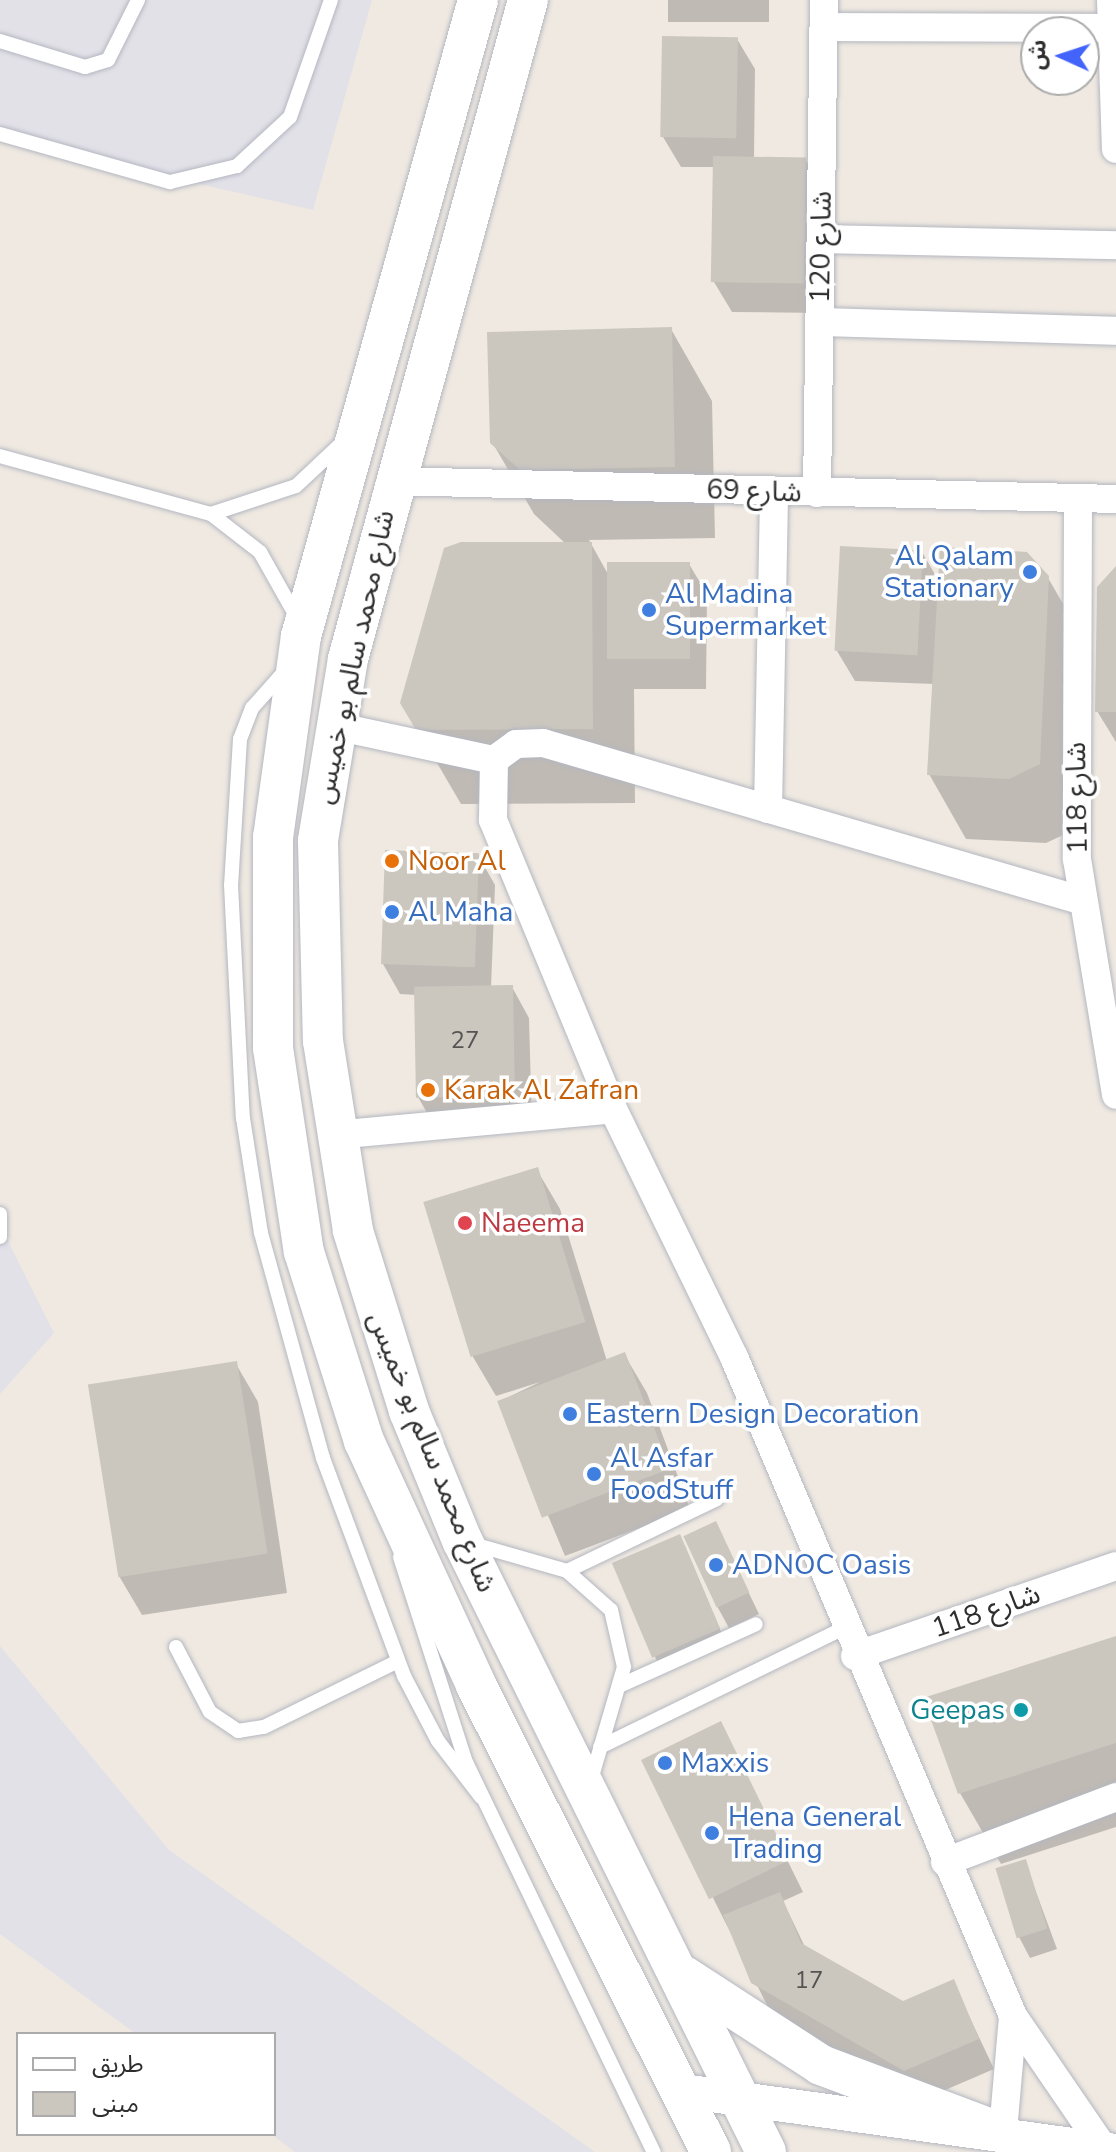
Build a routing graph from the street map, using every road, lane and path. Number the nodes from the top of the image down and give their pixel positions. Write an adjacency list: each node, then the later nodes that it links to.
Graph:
1 (138, 0): 7 (lane)
2 (331, 0): 8 (lane)
3 (478, 0): 14 (main road, شارع محمد سالم بو خميس)
4 (528, 0): 16 (main road, شارع محمد سالم بو خميس)
5 (824, 13): 6 (street); 10 (street, شارع 120)
6 (1113, 18): 9 (street)
7 (0, 41)
8 (0, 134)
9 (1116, 149)
10 (821, 239): 11 (street); 12 (street, شارع 120)
11 (1116, 245)
12 (820, 322): 13 (street); 18 (street, شارع 120)
13 (1116, 331)
14 (357, 419): 21 (lane); 22 (main road, شارع محمد سالم بو خميس)
15 (0, 456): 21 (lane)
16 (391, 481): 17 (street, شارع 69); 23 (main road, شارع محمد سالم بو خميس)
17 (774, 491): 18 (street, شارع 69); 25 (street)
18 (817, 493): 19 (street, شارع 69)
19 (1078, 498): 20 (street, شارع 69); 26 (street, شارع 118)
20 (1116, 499)
21 (211, 514): 22 (lane)
22 (299, 646): 33 (main road, شارع محمد سالم بو خميس); 41 (lane)
23 (335, 726): 24 (street); 29 (main road, شارع محمد سالم بو خميس)
24 (494, 760): 25 (street); 28 (street)
25 (768, 809): 26 (street)
26 (1080, 900): 27 (street, شارع 118)
27 (1116, 1095)
28 (613, 1109): 29 (street); 38 (street)
29 (335, 1135): 34 (main road, شارع محمد سالم بو خميس)
30 (0, 1214): 31 (lane)
31 (0, 1237)
32 (717, 1499): 36 (lane)
33 (393, 1509): 45 (lane); 50 (main road, شارع محمد سالم بو خميس)
34 (462, 1540): 36 (lane); 44 (main road, شارع محمد سالم بو خميس)
35 (1116, 1566): 40 (street, شارع 118)
36 (567, 1571): 42 (lane)
37 (756, 1624): 42 (lane)
38 (844, 1628): 40 (street); 43 (lane)
39 (176, 1647): 41 (lane)
40 (855, 1656): 47 (street)
41 (398, 1661): 45 (lane)
42 (619, 1686): 43 (lane)
43 (600, 1747): 44 (lane)
44 (588, 1792): 48 (main road, شارع محمد سالم بو خميس)
45 (481, 1797): 55 (lane)
46 (1116, 1797): 47 (street)
47 (945, 1862): 49 (street)
48 (684, 1976): 51 (main road, شارع محمد سالم بو خميس); 52 (main road)
49 (1013, 2016): 52 (street); 53 (street)
50 (683, 2091): 51 (street); 54 (main road, شارع محمد سالم بو خميس)
51 (738, 2096): 52 (street); 56 (main road, شارع محمد سالم بو خميس)
52 (999, 2130): 53 (street)
53 (1110, 2150)
54 (716, 2151)
55 (654, 2152)
56 (766, 2152)

